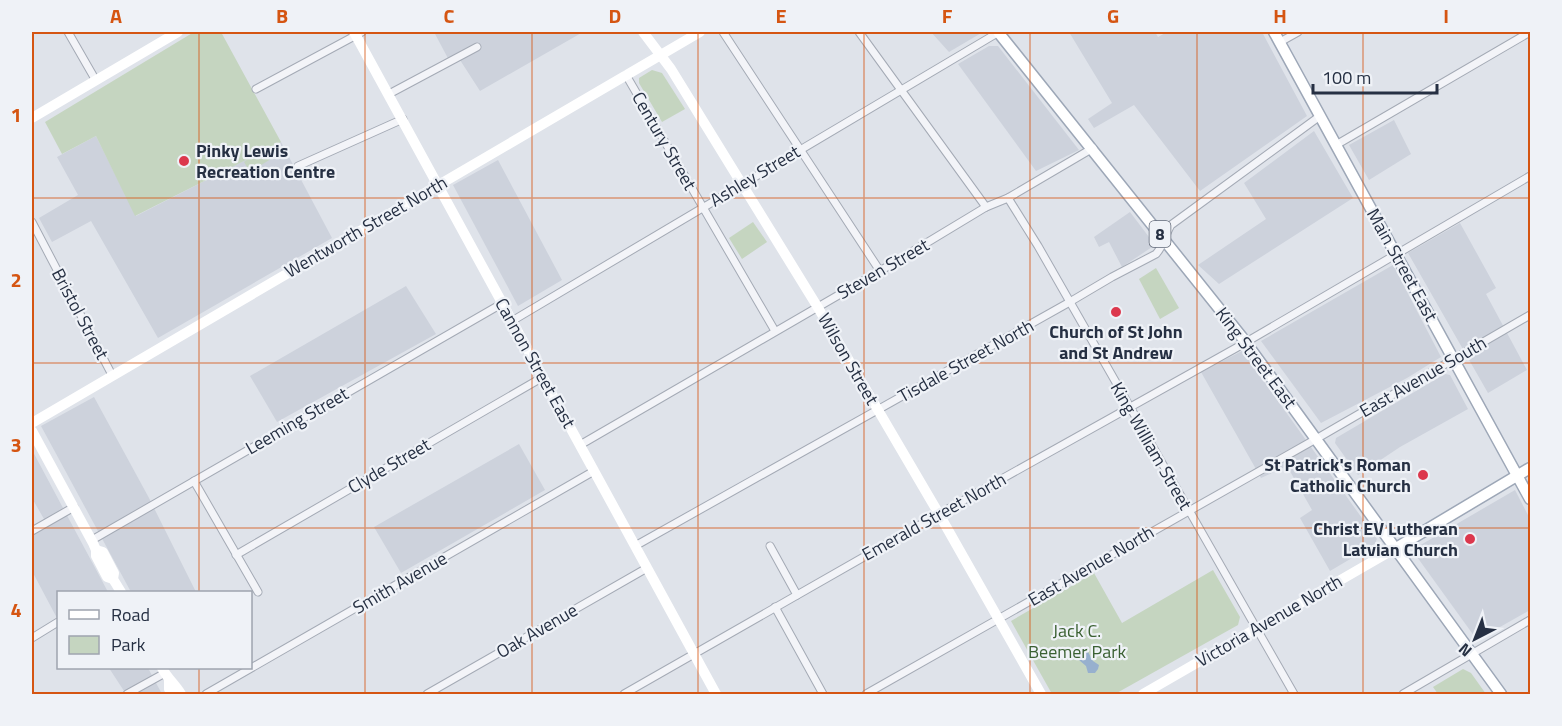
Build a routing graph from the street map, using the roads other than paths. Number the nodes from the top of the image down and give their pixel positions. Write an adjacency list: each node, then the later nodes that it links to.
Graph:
1 (68, 32): 16 (street)
2 (178, 32): 16 (main road)
3 (643, 32): 14 (main road, Wilson Street)
4 (700, 32): 14 (main road, Wentworth Street North)
5 (723, 32): 25 (street)
6 (859, 32): 18 (street)
7 (999, 32): 18 (street, Ashley Street); 24 (main road, King Street East / 8)
8 (1274, 32): 12 (main road, Main Street East)
9 (1298, 32): 12 (street)
10 (1530, 32): 23 (street)
11 (358, 33): 17 (street); 19 (main road, Cannon Street East)
12 (1280, 42): 20 (main road, Main Street East)
13 (477, 47): 19 (street)
14 (661, 55): 15 (main road, Wentworth Street North); 28 (main road, Wilson Street)
15 (626, 75): 29 (main road, Wentworth Street North); 31 (street, Century Street)
16 (96, 79): 21 (main road)
17 (256, 89)
18 (901, 89): 25 (street, Ashley Street); 32 (street)
19 (389, 94): 22 (main road, Cannon Street East)
20 (1320, 116): 23 (main road, Main Street East); 34 (street, Tisdale Street North)
21 (32, 118)
22 (403, 119): 26 (street); 29 (main road, Cannon Street East)
23 (1336, 145): 35 (main road, Main Street East)
24 (1093, 148): 30 (street, Steven Street); 34 (main road, King Street East / 8)
25 (800, 150): 28 (street, Ashley Street); 36 (street)
26 (298, 166)
27 (1530, 176): 35 (street, Emerald Street North)
28 (741, 184): 31 (street, Ashley Street); 39 (main road, Wilson Street)
29 (439, 185): 37 (main road, Cannon Street East); 45 (main road, Wentworth Street North)
30 (1008, 198): 32 (street, Steven Street); 38 (street, King William Street)
31 (703, 207): 41 (street, Ashley Street); 42 (street, Century Street)
32 (986, 207): 36 (street, Steven Street)
33 (32, 222): 45 (street, Bristol Street)
34 (1165, 240): 38 (street, Tisdale Street North); 43 (main road, King Street East / 8)
35 (1396, 254): 43 (street, Emerald Street North); 44 (main road, Main Street East)
36 (880, 271): 39 (street, Steven Street)
37 (503, 303): 41 (main road, Cannon Street East); 56 (street, Leeming Street)
38 (1068, 303): 47 (street, King William Street); 48 (street, Tisdale Street North)
39 (817, 306): 42 (street, Steven Street); 48 (main road, Wilson Street)
40 (1530, 315): 44 (street, East Avenue South)
41 (512, 321): 46 (main road, Cannon Street East)
42 (775, 331): 52 (street, Steven Street)
43 (1245, 342): 47 (street, Emerald Street North); 51 (main road, King Street East / 8)
44 (1454, 358): 51 (street, East Avenue South); 55 (main road, Main Street East)
45 (112, 375): 49 (main road, Wentworth Street North)
46 (543, 377): 52 (main road, Cannon Street East); 66 (street, Clyde Street)
47 (1128, 408): 59 (street, King William Street); 60 (street, Emerald Street North)
48 (877, 410): 60 (main road, Wilson Street); 63 (street, Tisdale Street North)
49 (32, 423)
50 (32, 431): 58 (main road)
51 (1316, 439): 59 (street, East Avenue North); 65 (main road, King Street East / 8)
52 (580, 446): 54 (main road, Cannon Street East)
53 (1530, 468): 55 (main road, Victoria Avenue North)
54 (594, 471): 63 (main road, Cannon Street East); 79 (street, Smith Avenue)
55 (1518, 476): 57 (main road, Main Street East); 65 (main road, Victoria Avenue North)
56 (194, 481): 62 (street, Leeming Street); 66 (street)
57 (1530, 499)
58 (74, 507): 61 (street); 62 (main road)
59 (1188, 511): 72 (street, East Avenue North); 75 (street, King William Street)
60 (939, 514): 70 (street, Emerald Street North); 72 (main road, Wilson Street)
61 (32, 531)
62 (94, 545): 68 (main road)
63 (635, 546): 67 (main road, Cannon Street East)
64 (770, 546): 70 (street)
65 (1396, 548): 75 (main road, Victoria Avenue North); 78 (main road, King Street East / 8)
66 (236, 555): 69 (street)
67 (647, 568): 77 (main road, Cannon Street East); 86 (street, Oak Avenue)
68 (115, 588)
69 (258, 592)
70 (797, 595): 71 (street, Emerald Street North)
71 (775, 607): 77 (street, Emerald Street North); 89 (street)
72 (999, 619): 90 (street, East Avenue North); 91 (main road, Wilson Street)
73 (1530, 620): 78 (street)
74 (57, 623): 76 (street)
75 (1256, 628): 92 (main road, Victoria Avenue North); 93 (street, King William Street)
76 (32, 638)
77 (694, 654): 87 (street, Emerald Street North); 88 (main road, Cannon Street East)
78 (1471, 654): 94 (street); 95 (main road, King Street East / 8)
79 (252, 668)
80 (249, 669): 85 (street, Smith Avenue)
81 (165, 674): 82 (street); 83 (main road); 84 (main road)
82 (127, 694)
83 (171, 694)
84 (181, 694)
85 (206, 694)
86 (427, 694)
87 (624, 694)
88 (716, 694)
89 (823, 694)
90 (867, 694)
91 (1041, 694)
92 (1143, 694)
93 (1294, 694)
94 (1402, 694)
95 (1501, 694)

